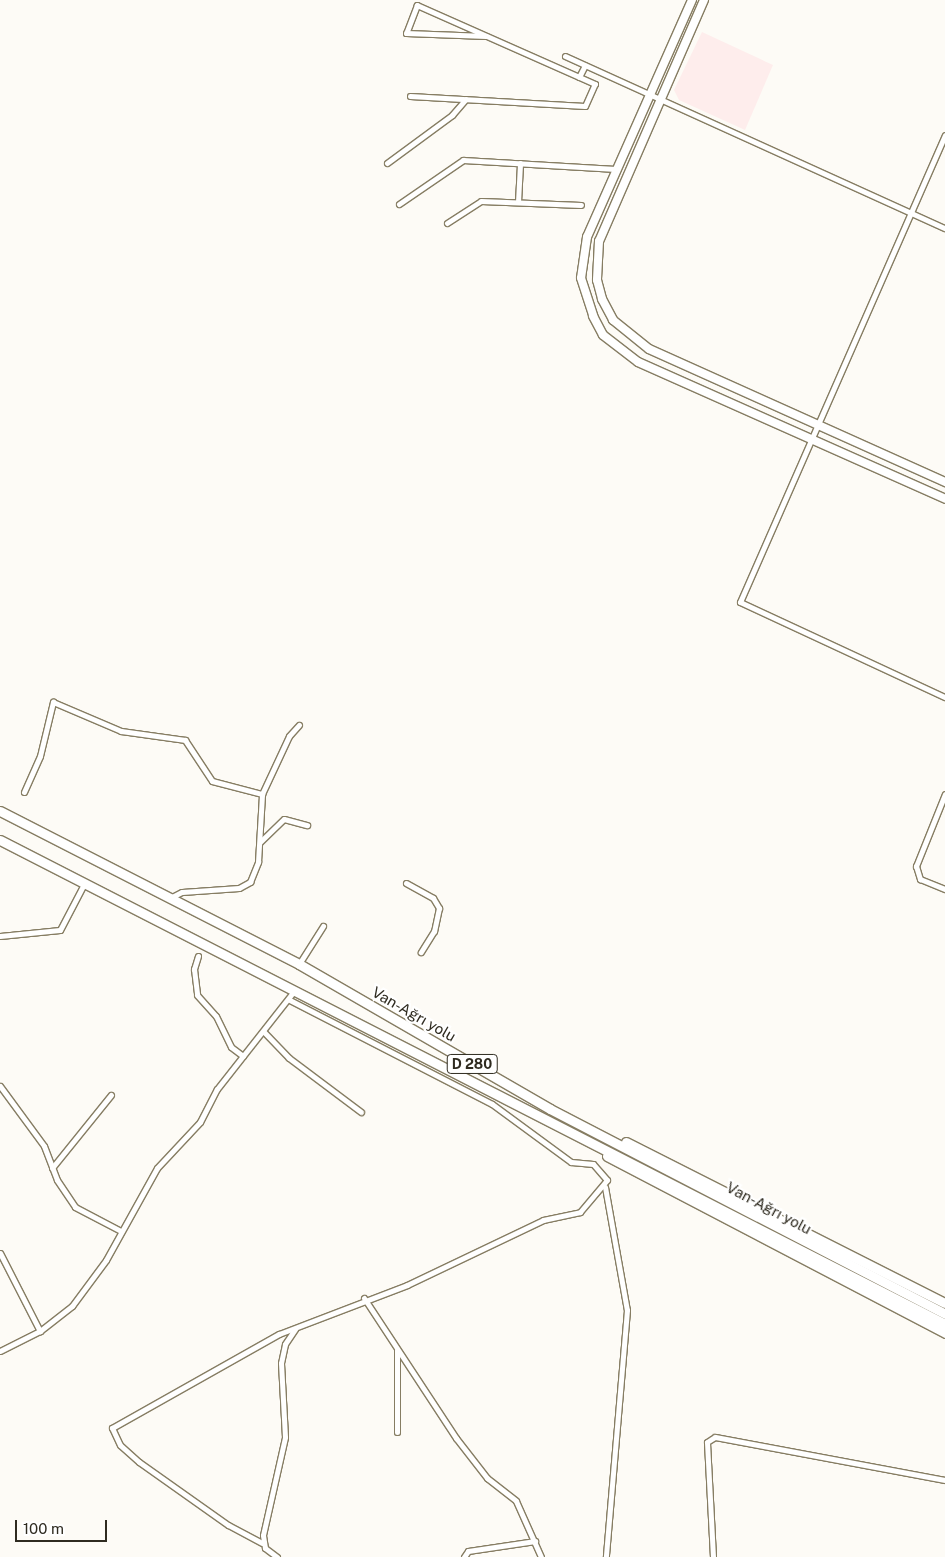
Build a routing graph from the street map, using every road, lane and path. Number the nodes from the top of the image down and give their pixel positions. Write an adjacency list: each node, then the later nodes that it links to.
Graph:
1 (692, 0): 7 (street)
2 (704, 0): 10 (street)
3 (486, 36): 3 (street); 6 (street)
4 (565, 56): 5 (street)
5 (585, 65): 6 (street); 7 (street)
6 (579, 77): 9 (street)
7 (649, 95): 10 (street); 14 (street)
8 (410, 96): 9 (street)
9 (466, 99): 12 (street)
10 (661, 100): 18 (street); 21 (street)
11 (945, 135): 18 (street)
12 (387, 163)
13 (520, 163): 14 (street); 15 (street); 16 (street)
14 (616, 169): 22 (street)
15 (518, 202): 17 (street); 19 (street)
16 (399, 204)
17 (581, 205)
18 (911, 213): 20 (street); 21 (street)
19 (447, 223)
20 (945, 228)
21 (815, 423): 22 (street); 23 (street)
22 (809, 438): 24 (street); 25 (street)
23 (945, 482)
24 (945, 499)
25 (945, 697)
26 (299, 725): 28 (street)
27 (24, 792): 28 (street)
28 (262, 794): 33 (street)
29 (945, 794): 36 (street)
30 (0, 811): 37 (highway, Van-Ağrı yolu / D 280)
31 (307, 825): 33 (street)
32 (0, 840): 35 (highway, D 280)
33 (258, 845): 37 (street)
34 (406, 883): 40 (street)
35 (84, 884): 39 (street); 43 (highway, D 280)
36 (945, 889)
37 (170, 898): 42 (highway, Van-Ağrı yolu / D 280)
38 (323, 926): 42 (street)
39 (0, 936)
40 (420, 952)
41 (198, 956): 46 (street)
42 (299, 964): 50 (highway, Van-Ağrı yolu / D 280)
43 (294, 991): 44 (street); 51 (highway, D 280)
44 (290, 1000): 45 (street); 53 (street)
45 (264, 1032): 46 (street); 49 (street)
46 (243, 1056): 54 (street)
47 (0, 1086): 52 (street)
48 (112, 1095): 52 (street)
49 (361, 1112)
50 (591, 1129): 57 (highway); 58 (highway, Van-Ağrı yolu / D 280)
51 (586, 1139): 59 (highway, D 280); 62 (highway)
52 (52, 1168): 54 (street)
53 (604, 1187): 56 (street); 72 (street)
54 (120, 1231): 61 (street)
55 (0, 1253): 61 (street)
56 (364, 1298): 60 (street); 63 (street)
57 (945, 1303)
58 (945, 1314)
59 (945, 1324)
60 (296, 1329): 68 (street); 68 (street)
61 (40, 1331): 64 (street)
62 (945, 1333)
63 (398, 1348): 65 (street); 67 (street)
64 (0, 1351)
65 (397, 1432)
66 (945, 1480): 73 (street)
67 (535, 1541): 70 (street); 71 (street)
68 (262, 1543): 69 (street)
69 (277, 1557)
70 (464, 1557)
71 (542, 1557)
72 (606, 1557)
73 (713, 1557)

